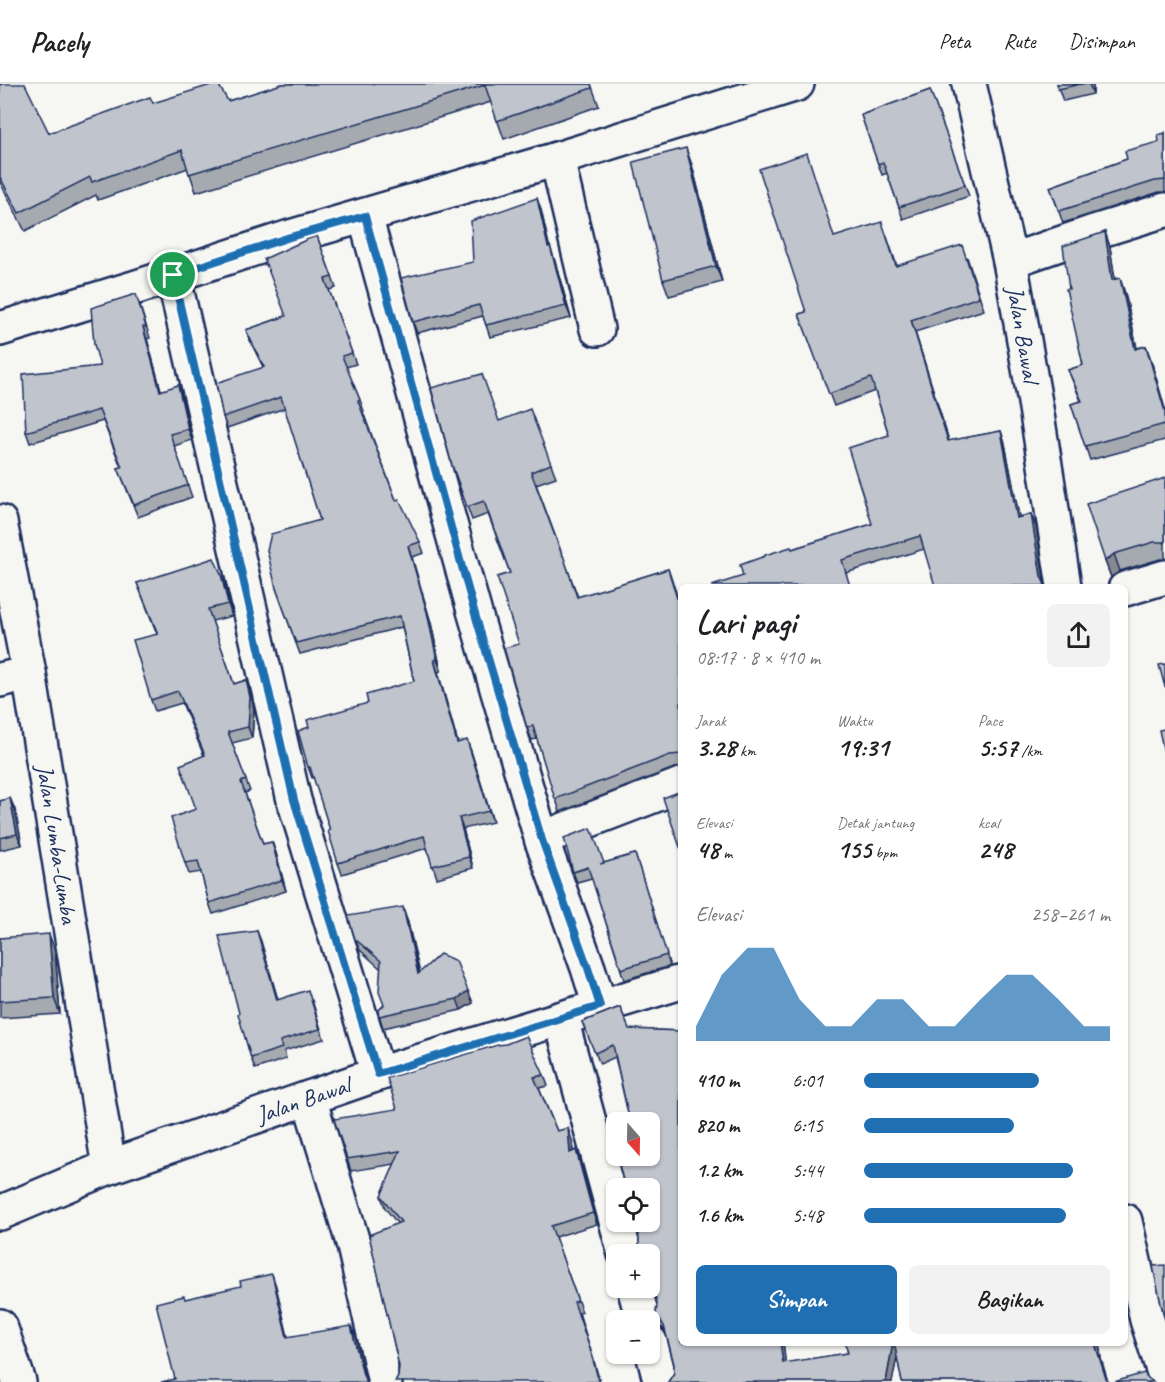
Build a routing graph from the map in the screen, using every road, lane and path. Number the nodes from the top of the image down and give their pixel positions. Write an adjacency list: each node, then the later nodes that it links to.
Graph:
1 (797, 84): 3 (street)
2 (969, 84): 6 (street, Jalan Bawal)
3 (557, 159): 5 (street); 9 (street)
4 (1165, 210): 6 (street)
5 (365, 216): 7 (street); 14 (street)
6 (1010, 261): 11 (street, Jalan Bawal)
7 (173, 275): 8 (street); 18 (street)
8 (0, 329)
9 (597, 329)
10 (0, 522): 12 (street, Jalan Lumba-Lumba)
11 (1064, 584)
12 (14, 676): 20 (street, Jalan Lumba-Lumba)
13 (678, 786): 14 (street)
14 (542, 840): 16 (street)
15 (678, 983): 16 (street, Jalan Bawal)
16 (600, 1006): 17 (street, Jalan Bawal)
17 (561, 1019): 18 (street, Jalan Bawal); 23 (street)
18 (378, 1074): 19 (street, Jalan Bawal)
19 (309, 1098): 20 (street, Jalan Bawal); 29 (street)
20 (109, 1167): 21 (street, Jalan Bawal)
21 (0, 1214)
22 (1128, 1234): 26 (street)
23 (622, 1244)
24 (0, 1326): 28 (street)
25 (656, 1364): 27 (street)
26 (1165, 1376)
27 (660, 1380)
28 (19, 1382)
29 (385, 1382)

